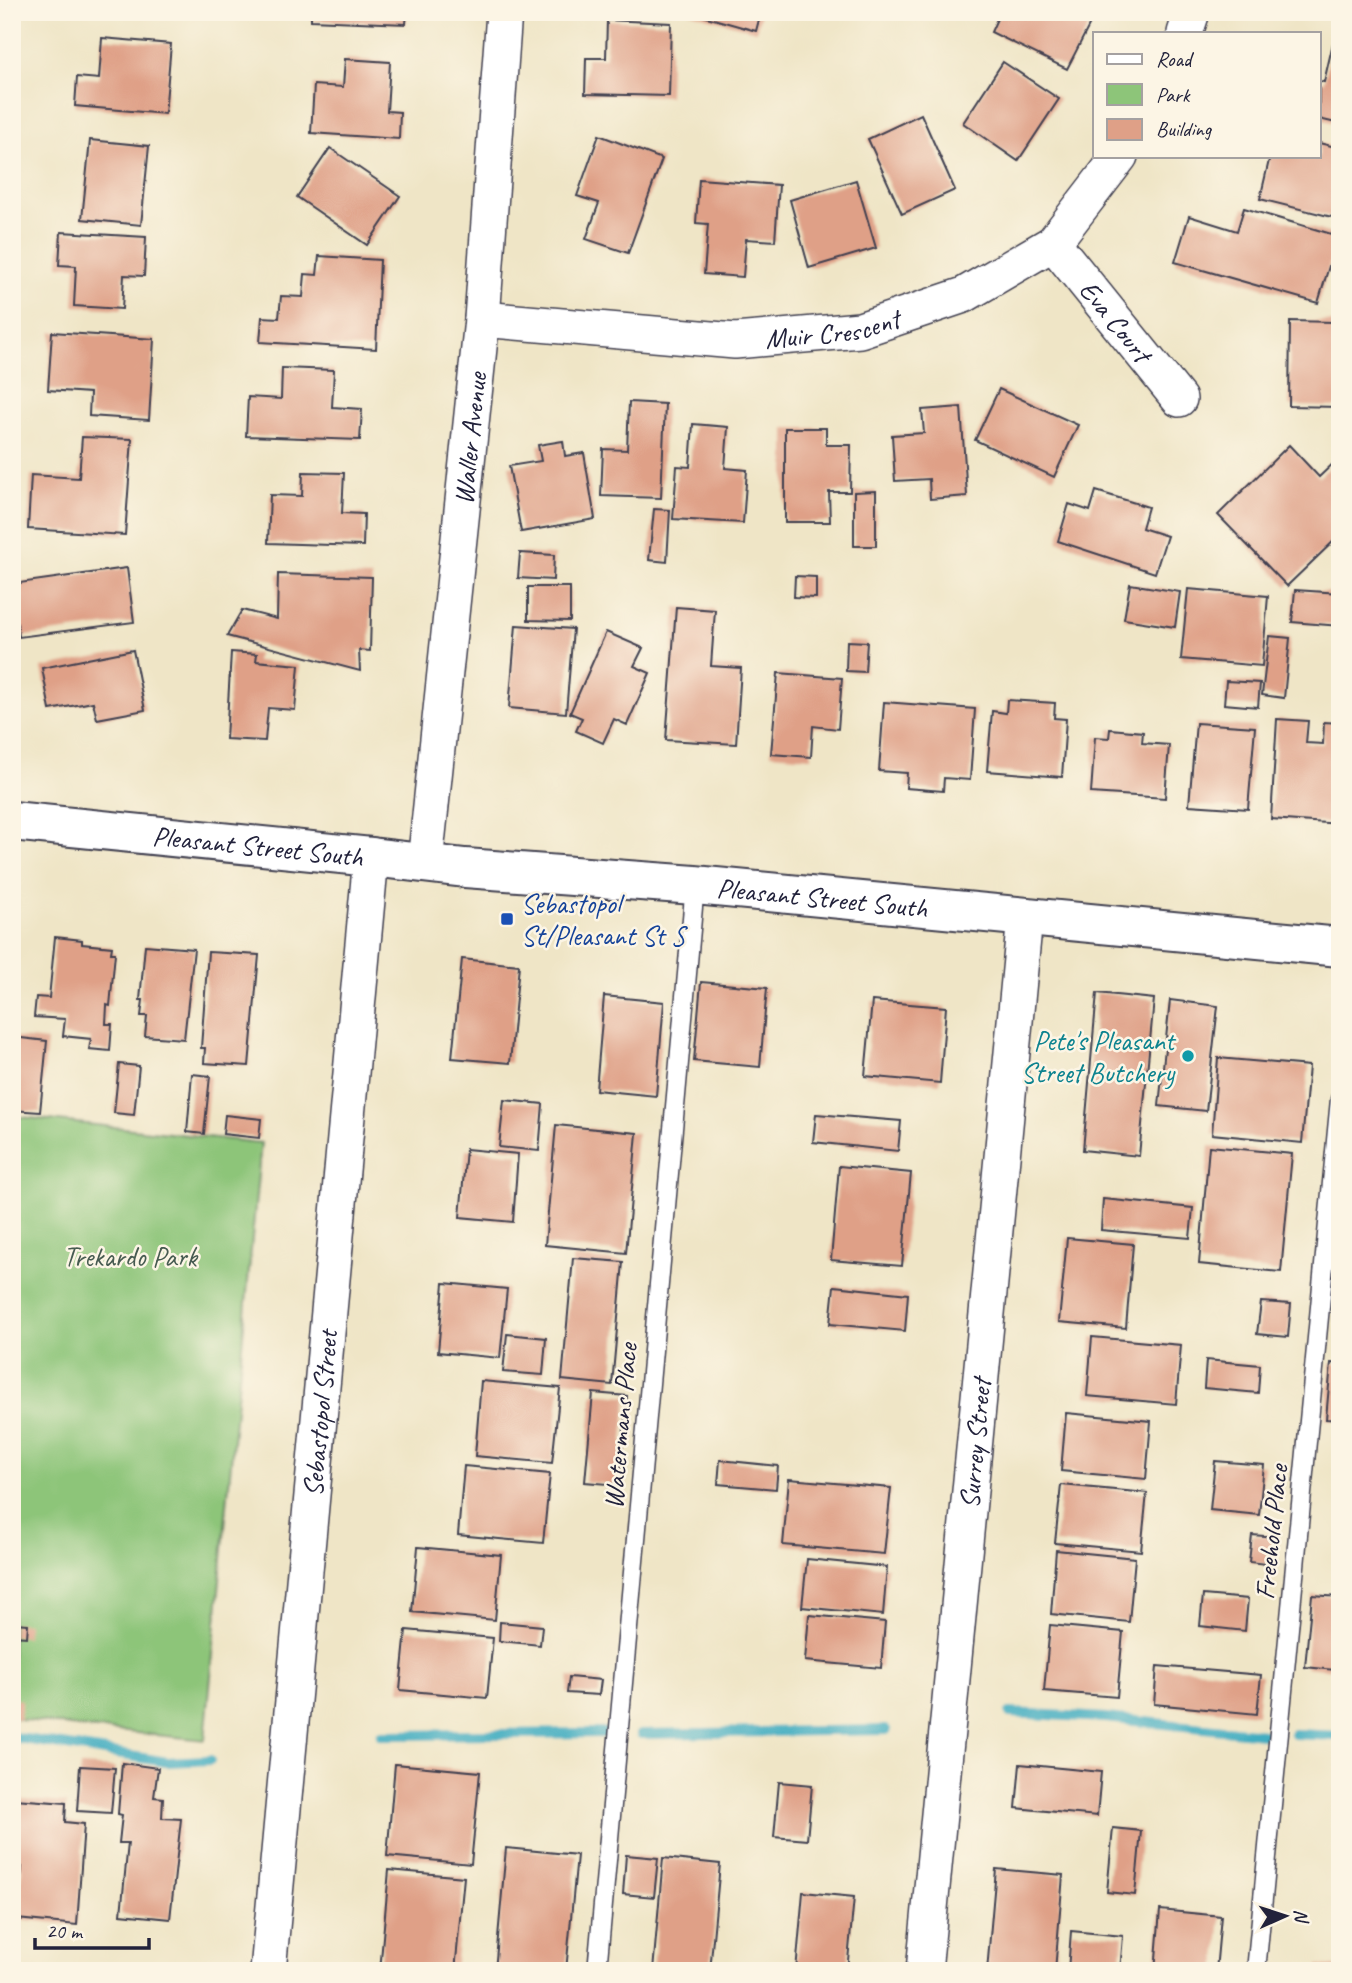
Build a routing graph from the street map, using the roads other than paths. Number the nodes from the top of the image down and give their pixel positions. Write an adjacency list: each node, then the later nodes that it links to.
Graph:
1 (504, 12): 6 (street, Waller Avenue)
2 (1192, 12): 3 (street)
3 (1185, 32)
4 (1118, 158): 5 (street, Muir Crescent)
5 (1053, 243): 6 (street, Muir Crescent); 7 (street, Eva Court)
6 (482, 319): 10 (street, Waller Avenue)
7 (1179, 399)
8 (12, 821): 9 (street, Pleasant Street South)
9 (371, 857): 10 (street, Pleasant Street South); 15 (street, Sebastopol Street)
10 (425, 863): 11 (street, Pleasant Street South)
11 (695, 885): 12 (street, Pleasant Street South); 16 (lane, Watermans Place)
12 (1025, 917): 13 (street, Pleasant Street South); 17 (street, Surrey Street)
13 (1340, 947)
14 (1340, 1099): 18 (lane, Freehold Place)
15 (268, 1971)
16 (597, 1971)
17 (924, 1971)
18 (1256, 1971)

